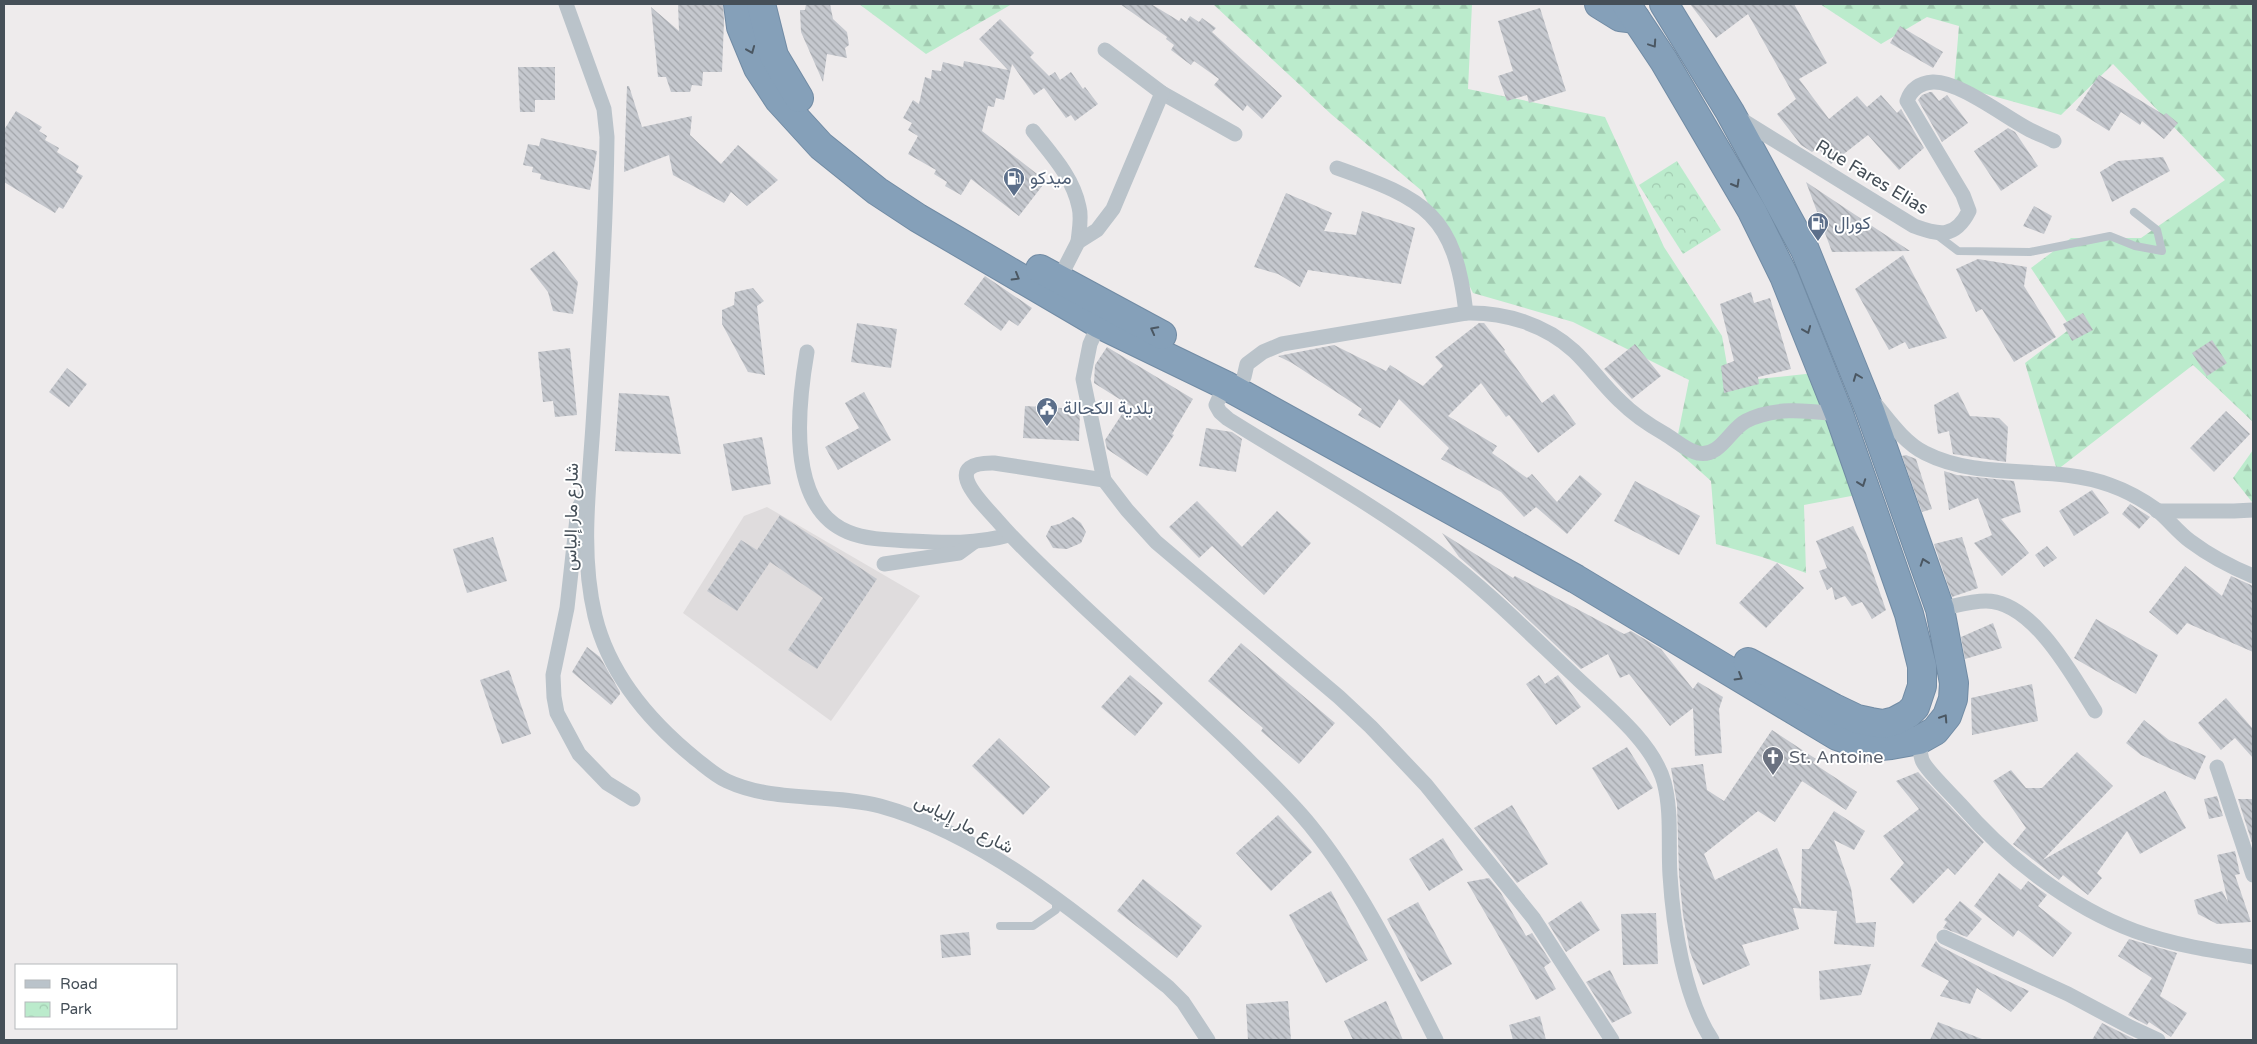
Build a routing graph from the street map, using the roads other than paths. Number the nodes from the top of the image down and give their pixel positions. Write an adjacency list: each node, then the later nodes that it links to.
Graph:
1 (566, 4): 25 (street, شارع مار إلياس)
2 (738, 4): 19 (highway, one-way to 19)
3 (761, 4): 17 (highway)
4 (1599, 4): 6 (highway)
5 (1664, 4): 9 (highway)
6 (1631, 11): 23 (highway, one-way to 23)
7 (1105, 50): 8 (street)
8 (1162, 93): 11 (street); 16 (street)
9 (1730, 112): 15 (street, Rue Fares Elias); 22 (highway, one-way to 9)
10 (1033, 131): 16 (street)
11 (1235, 134)
12 (2054, 141): 15 (street, Rue Fares Elias)
13 (1337, 168): 18 (street)
14 (2134, 212): 15 (lane)
15 (1936, 234)
16 (1078, 242): 17 (street)
17 (1059, 279): 21 (highway, one-way to 17)
18 (1466, 313): 21 (street); 23 (street)
19 (1099, 324): 21 (highway); 24 (street)
20 (807, 352): 29 (street)
21 (1235, 381): 23 (highway, one-way to 21); 34 (highway, one-way to 34); 45 (street)
22 (1866, 402): 26 (street); 32 (highway, one-way to 22)
23 (1839, 414)
24 (1104, 480): 28 (street); 44 (street)
25 (588, 495): 36 (street); 38 (street, شارع مار إلياس)
26 (2157, 510): 27 (street); 31 (street)
27 (2253, 510)
28 (1010, 535): 29 (street); 43 (street)
29 (974, 542): 30 (street)
30 (884, 564)
31 (2253, 576)
32 (1940, 608): 33 (street); 34 (highway, one-way to 32)
33 (2095, 711)
34 (1919, 740): 41 (street)
35 (2217, 767): 37 (street)
36 (634, 799)
37 (2253, 875)
38 (1056, 900): 39 (lane); 42 (street, شارع مار إلياس)
39 (1000, 926)
40 (1944, 937): 46 (street)
41 (2253, 957)
42 (1208, 1040)
43 (1436, 1040)
44 (1612, 1040)
45 (1712, 1040)
46 (2158, 1040)

